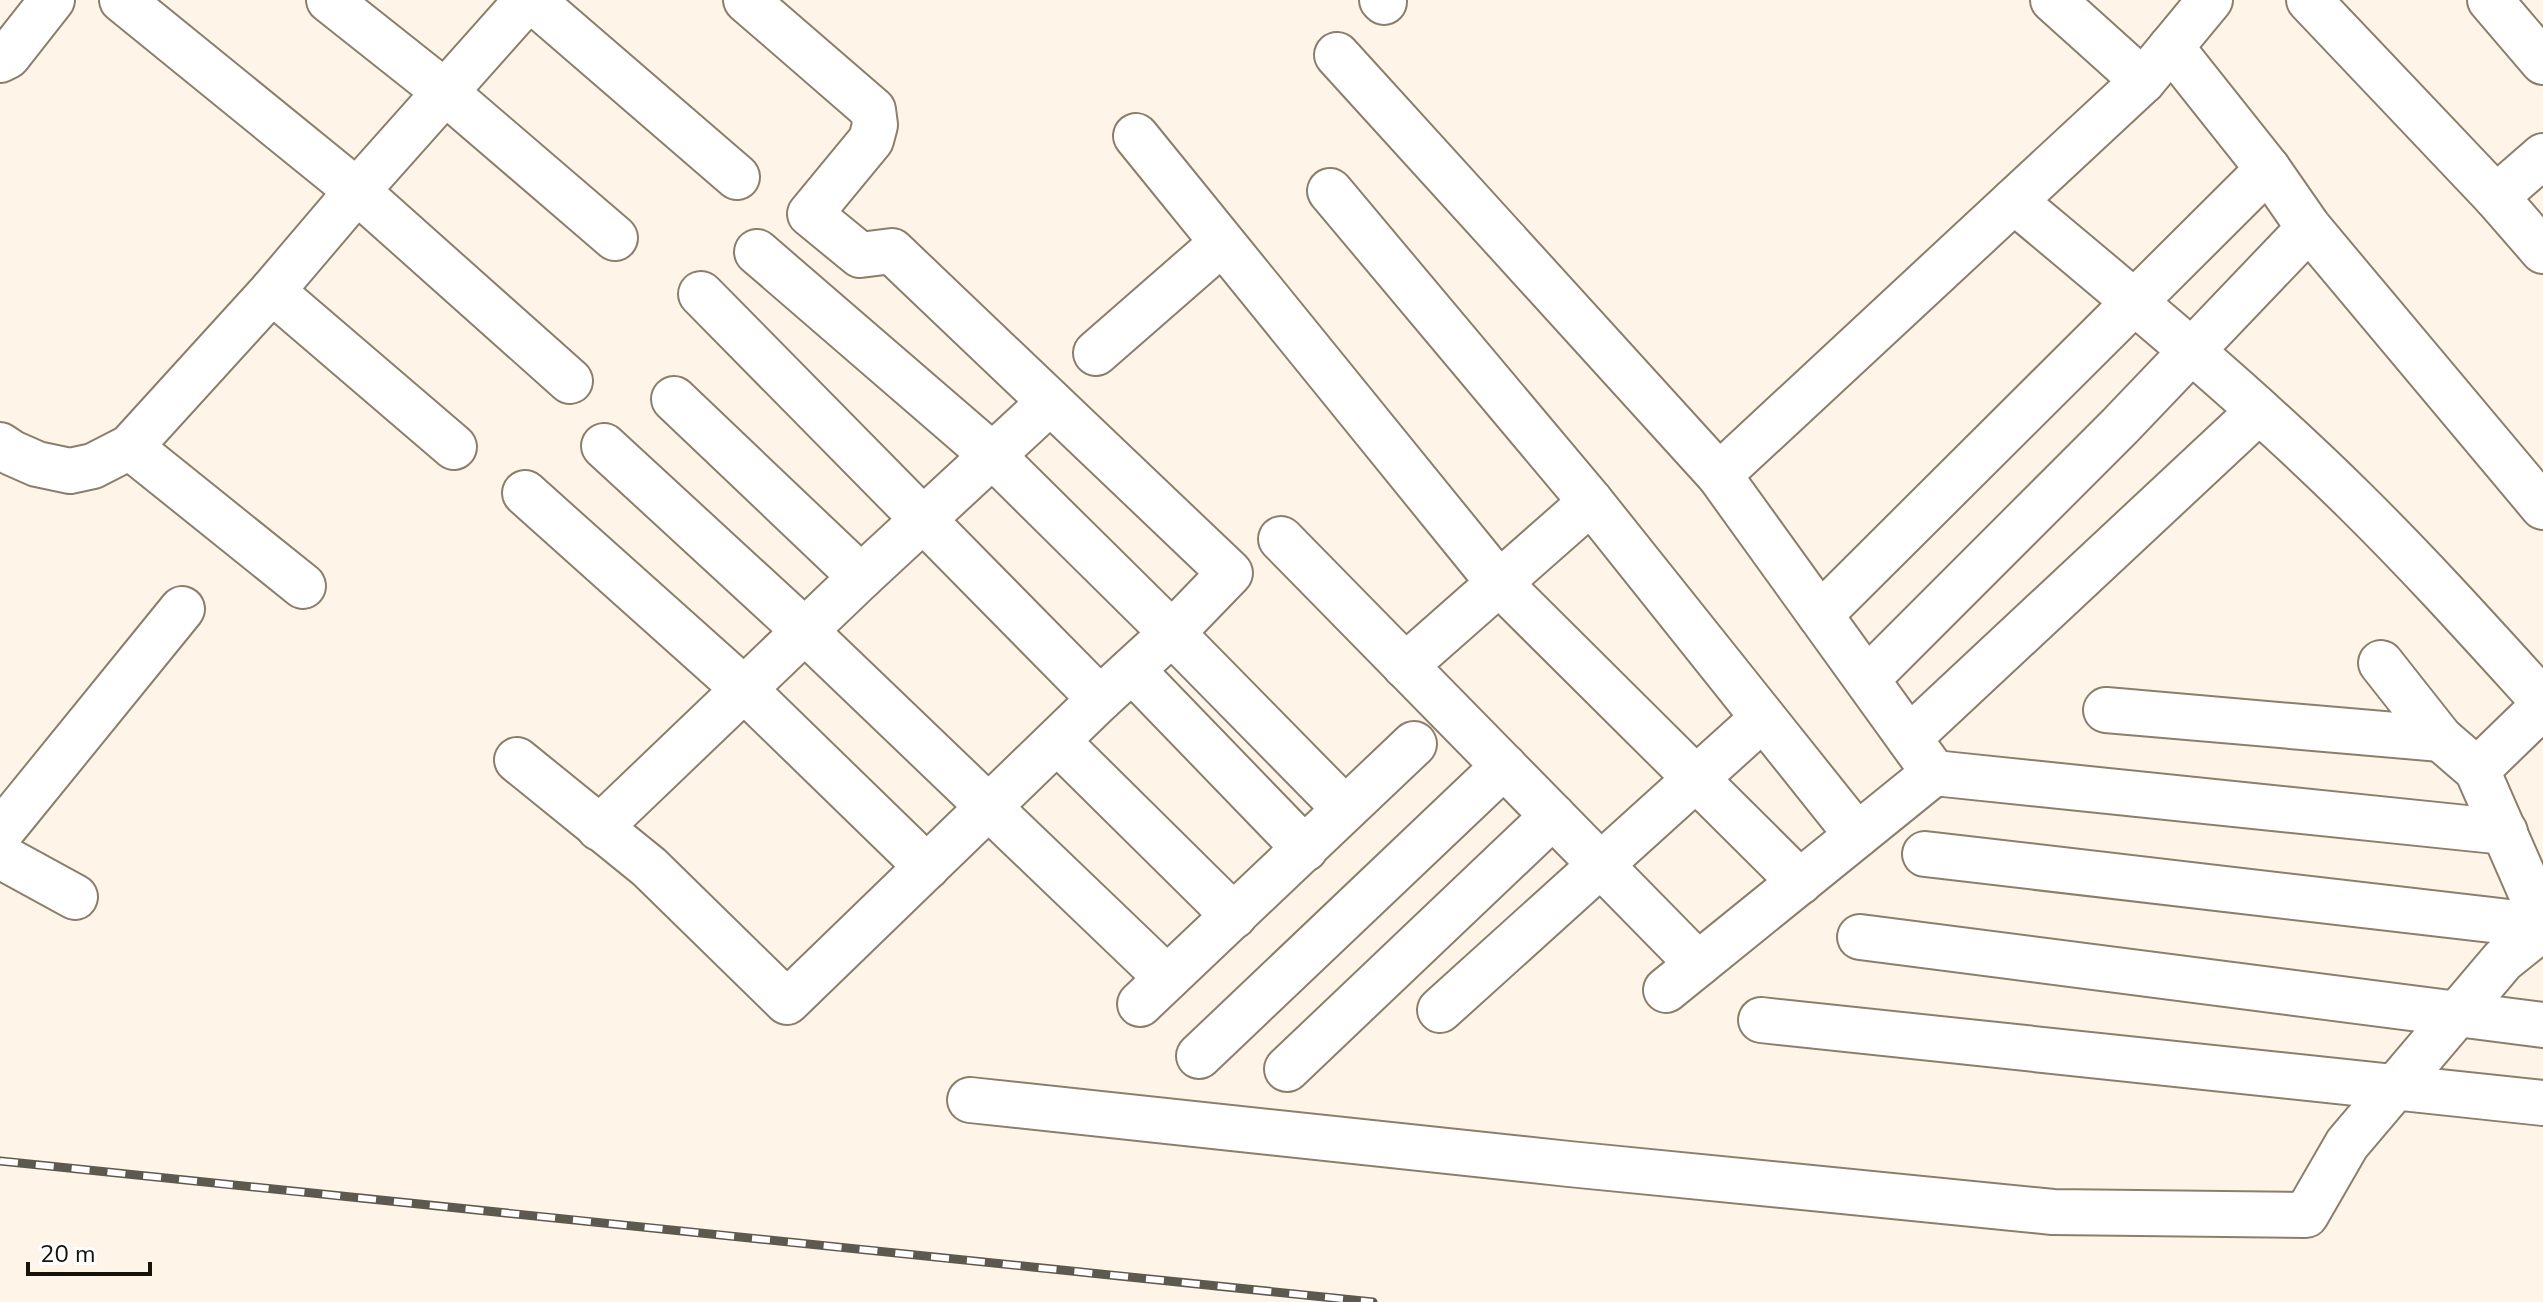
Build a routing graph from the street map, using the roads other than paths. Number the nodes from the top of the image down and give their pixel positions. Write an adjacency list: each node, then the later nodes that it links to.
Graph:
1 (52, 0): 12 (street)
2 (122, 0): 20 (street)
3 (329, 0): 15 (street)
4 (529, 0): 15 (street); 19 (street)
5 (746, 0): 36 (street)
6 (2053, 0): 14 (street)
7 (2210, 0): 10 (street)
8 (2309, 0): 22 (street)
9 (2490, 0): 13 (street)
10 (2171, 47): 14 (street); 18 (street)
11 (1337, 55): 43 (street)
12 (0, 60)
13 (2543, 62)
14 (2143, 81): 23 (street)
15 (445, 92): 20 (street); 25 (street)
16 (1136, 136): 26 (street)
17 (2543, 156): 22 (street)
18 (2268, 169): 24 (street); 31 (street)
19 (737, 177)
20 (357, 191): 29 (street); 34 (street)
21 (1330, 191): 45 (street)
22 (2496, 197): 27 (street)
23 (2014, 201): 31 (street); 43 (street)
24 (2309, 228): 32 (street); 46 (street)
25 (615, 238)
26 (1222, 243): 33 (street); 50 (street)
27 (2543, 251)
28 (757, 252): 42 (street)
29 (272, 291): 40 (street); 41 (street)
30 (701, 294): 47 (street)
31 (2135, 302): 32 (street); 53 (street)
32 (2193, 350): 37 (street); 59 (street)
33 (1096, 353)
34 (570, 381)
35 (674, 399): 49 (street)
36 (1050, 402): 42 (street); 55 (street)
37 (2259, 411): 62 (street); 65 (street)
38 (0, 445): 40 (street)
39 (604, 446): 54 (street)
40 (130, 447): 51 (street)
41 (454, 447)
42 (992, 455): 47 (street); 55 (street)
43 (1719, 475): 53 (street)
44 (525, 493): 60 (street)
45 (1591, 502): 50 (street); 64 (street)
46 (2543, 507)
47 (924, 520): 49 (street); 61 (street)
48 (1281, 539): 57 (street)
49 (861, 577): 54 (street)
50 (1499, 583): 57 (street); 73 (street)
51 (303, 586)
52 (182, 609): 79 (street)
53 (1820, 615): 59 (street)
54 (806, 632): 60 (street); 74 (street)
55 (1172, 633): 58 (street); 75 (street)
56 (2381, 663): 66 (street)
57 (1405, 666): 70 (street)
58 (1132, 670): 61 (street); 81 (street)
59 (1867, 679): 65 (street)
60 (745, 690): 77 (street); 85 (street)
61 (1100, 699): 67 (street)
62 (2543, 704): 71 (street)
63 (2106, 710): 66 (street)
64 (1763, 718): 73 (street); 80 (street)
65 (1909, 738): 72 (street)
66 (2441, 739): 71 (street)
67 (1058, 742): 74 (street); 88 (street)
68 (1414, 744): 75 (street)
69 (517, 760): 77 (street)
70 (1504, 766): 76 (street); 95 (street)
71 (2477, 770): 78 (street)
72 (1934, 773): 78 (street); 80 (street)
73 (1695, 778): 84 (street); 86 (street)
74 (988, 808): 85 (street); 88 (street)
75 (1345, 809): 81 (street)
76 (1553, 816): 84 (street); 96 (street)
77 (599, 828): 85 (street)
78 (2505, 832): 89 (street)
79 (0, 833)
80 (1857, 835): 86 (street)
81 (1305, 849): 88 (street)
82 (1925, 854): 89 (street)
83 (0, 856): 87 (street)
84 (1600, 864): 86 (street); 91 (street)
85 (927, 867)
86 (1800, 882)
87 (75, 897)
88 (1234, 916)
89 (2543, 925): 92 (street)
90 (1860, 937): 92 (street)
91 (1440, 1010)
92 (2459, 1012): 94 (street); 97 (street)
93 (1761, 1020): 97 (street)
94 (2543, 1025)
95 (1199, 1056)
96 (1287, 1069)
97 (2396, 1086): 98 (street); 99 (street)
98 (970, 1100)
99 (2543, 1103)

